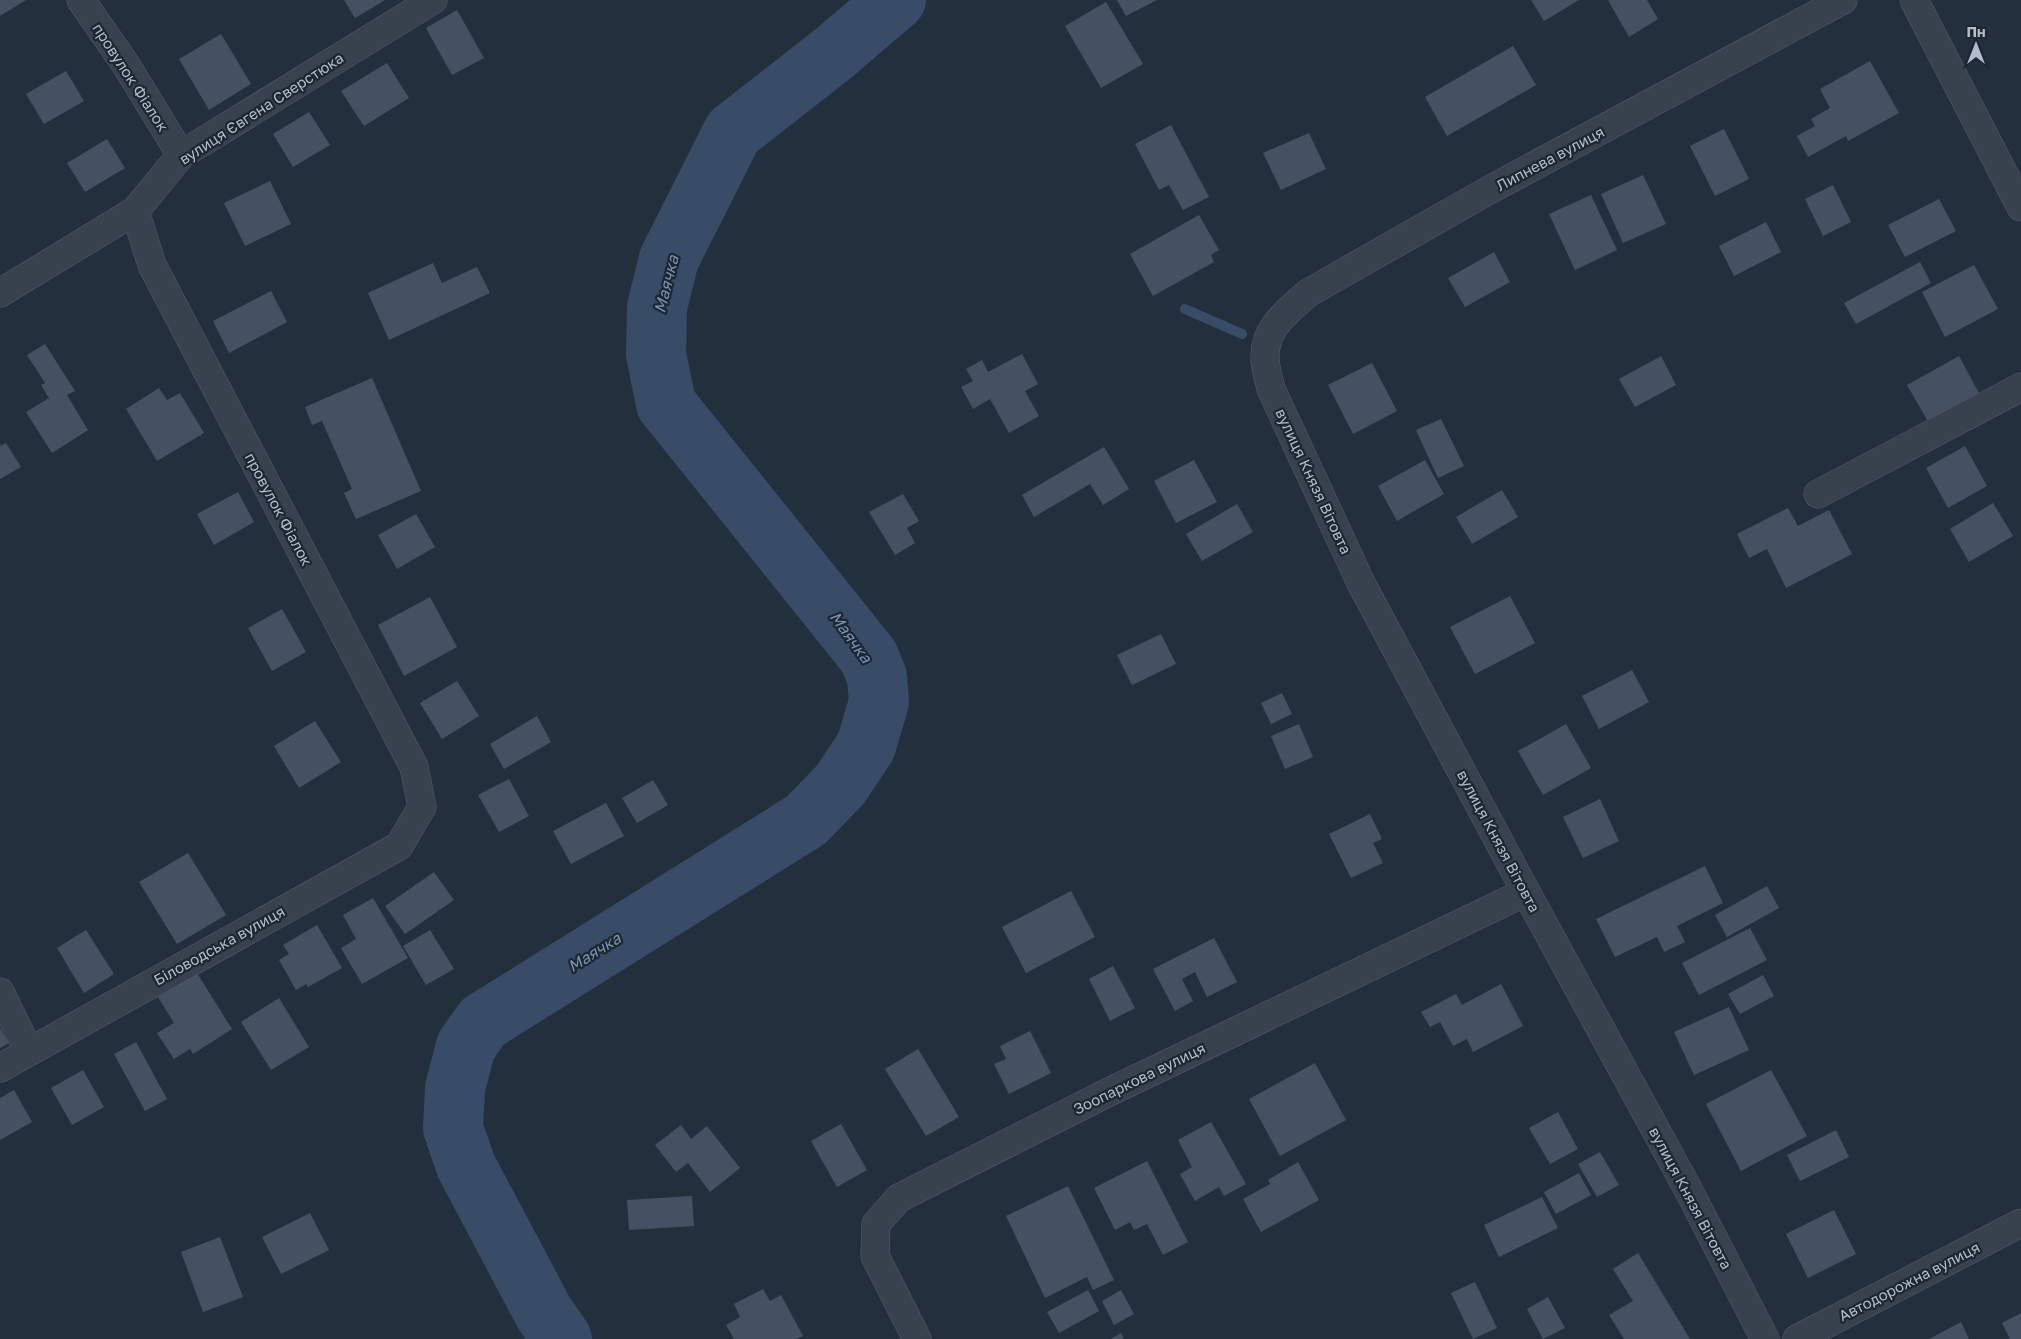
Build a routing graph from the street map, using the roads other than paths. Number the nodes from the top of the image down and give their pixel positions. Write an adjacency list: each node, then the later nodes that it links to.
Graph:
1 (81, 0): 5 (street, провулок Фіалок)
2 (433, 0): 5 (street, вулиця Євгена Сверстюка)
3 (1842, 0): 9 (street, Липнева вулиця)
4 (1914, 0): 6 (street)
5 (181, 156): 7 (street, вулиця Євгена Сверстюка)
6 (2021, 207)
7 (135, 211): 8 (street, вулиця Євгена Сверстюка); 12 (street, провулок Фіалок)
8 (0, 293)
9 (1270, 332): 13 (street, вулиця Князя Вітовта)
10 (2021, 387): 11 (street)
11 (1818, 494)
12 (422, 807): 15 (street, Біловодська вулиця)
13 (1526, 892): 18 (street, Зоопаркова вулиця); 19 (street, вулиця Князя Вітовта)
14 (0, 992): 15 (street)
15 (29, 1052): 16 (street, Біловодська вулиця)
16 (0, 1068)
17 (2021, 1223): 20 (street, Автодорожна вулиця)
18 (917, 1339)
19 (1765, 1339)
20 (1797, 1339)

